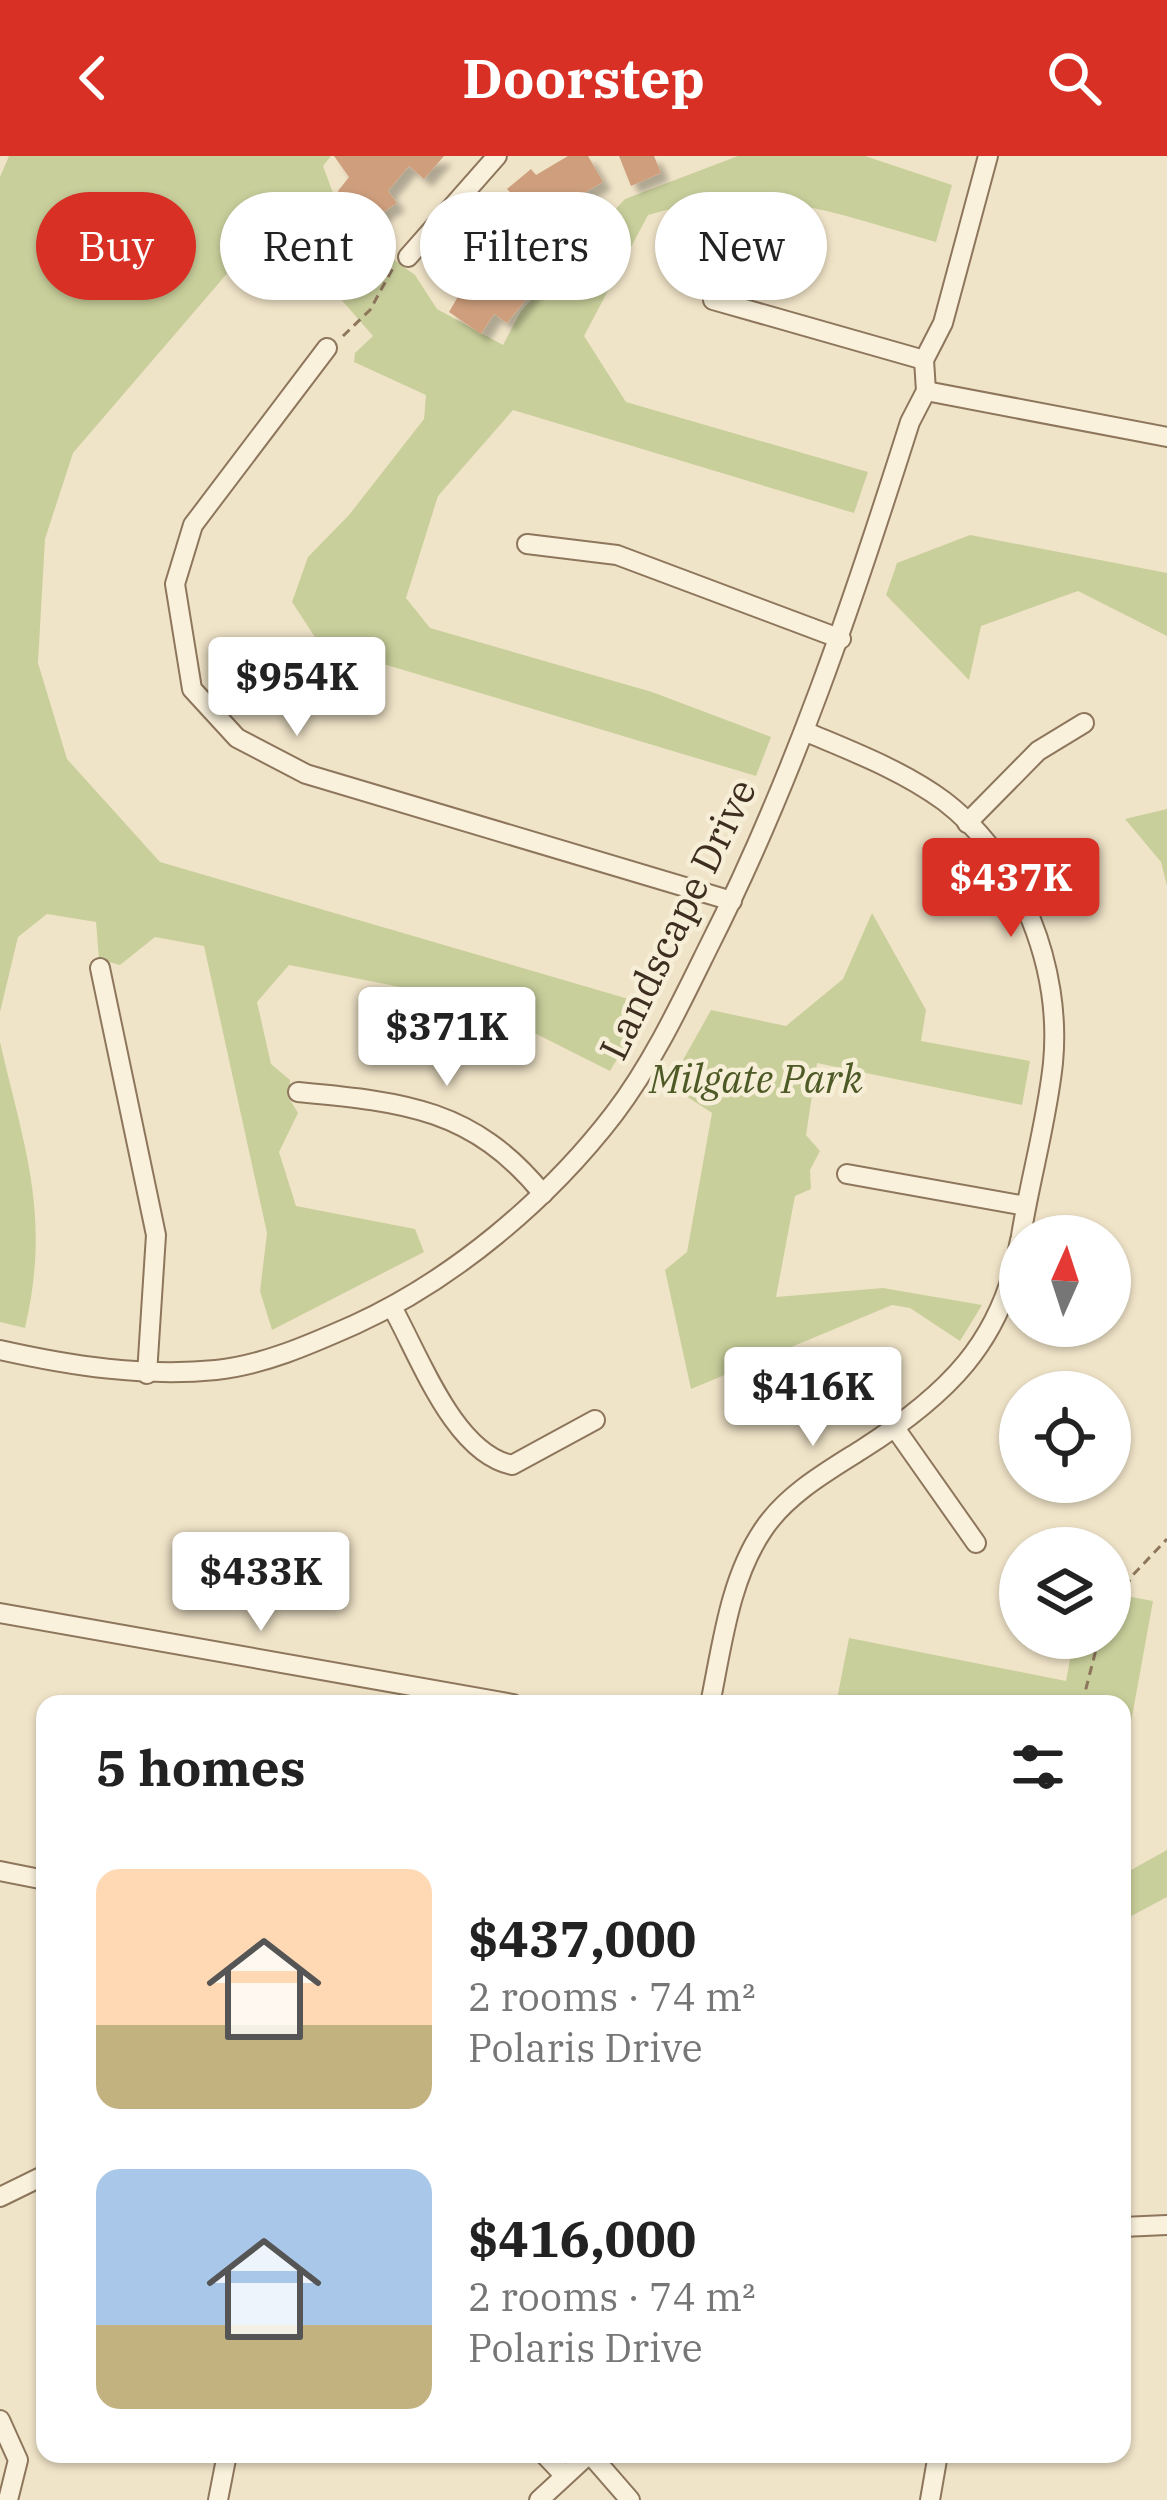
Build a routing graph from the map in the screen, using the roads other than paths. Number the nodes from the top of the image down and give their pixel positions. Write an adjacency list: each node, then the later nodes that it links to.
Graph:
1 (497, 156): 3 (street)
2 (988, 156): 6 (street, Landscape Drive)
3 (408, 257)
4 (713, 301): 6 (street)
5 (327, 348): 14 (street)
6 (924, 360): 7 (street, Landscape Drive)
7 (926, 391): 8 (street); 10 (street, Landscape Drive)
8 (1167, 437)
9 (527, 544): 10 (street)
10 (841, 639): 12 (street, Landscape Drive)
11 (1084, 723): 13 (street)
12 (804, 731): 13 (street); 14 (street, Landscape Drive)
13 (968, 823): 19 (street)
14 (732, 902): 18 (street, Landscape Drive)
15 (100, 968): 24 (street)
16 (298, 1092): 18 (street)
17 (847, 1174): 19 (street)
18 (543, 1194): 21 (street, Landscape Drive)
19 (1026, 1206): 20 (street)
20 (1024, 1215)
21 (392, 1307): 24 (street, Landscape Drive); 25 (street)
22 (999, 1317): 26 (street)
23 (0, 1350): 24 (street, Landscape Drive)
24 (147, 1374)
25 (595, 1420)
26 (895, 1428): 27 (street); 30 (street)
27 (976, 1543)
28 (0, 1612): 29 (street)
29 (463, 1695)
30 (712, 1695)
31 (0, 1870): 32 (street)
32 (36, 1878)
33 (36, 2179): 34 (street)
34 (0, 2197)
35 (1167, 2225): 36 (street)
36 (1131, 2227)
37 (0, 2420): 44 (street)
38 (224, 2463): 45 (street)
39 (553, 2463): 43 (street)
40 (579, 2463): 43 (street)
41 (598, 2463): 47 (street)
42 (936, 2463): 48 (street)
43 (564, 2475): 46 (street)
44 (8, 2500)
45 (218, 2500)
46 (539, 2500)
47 (630, 2500)
48 (930, 2500)

